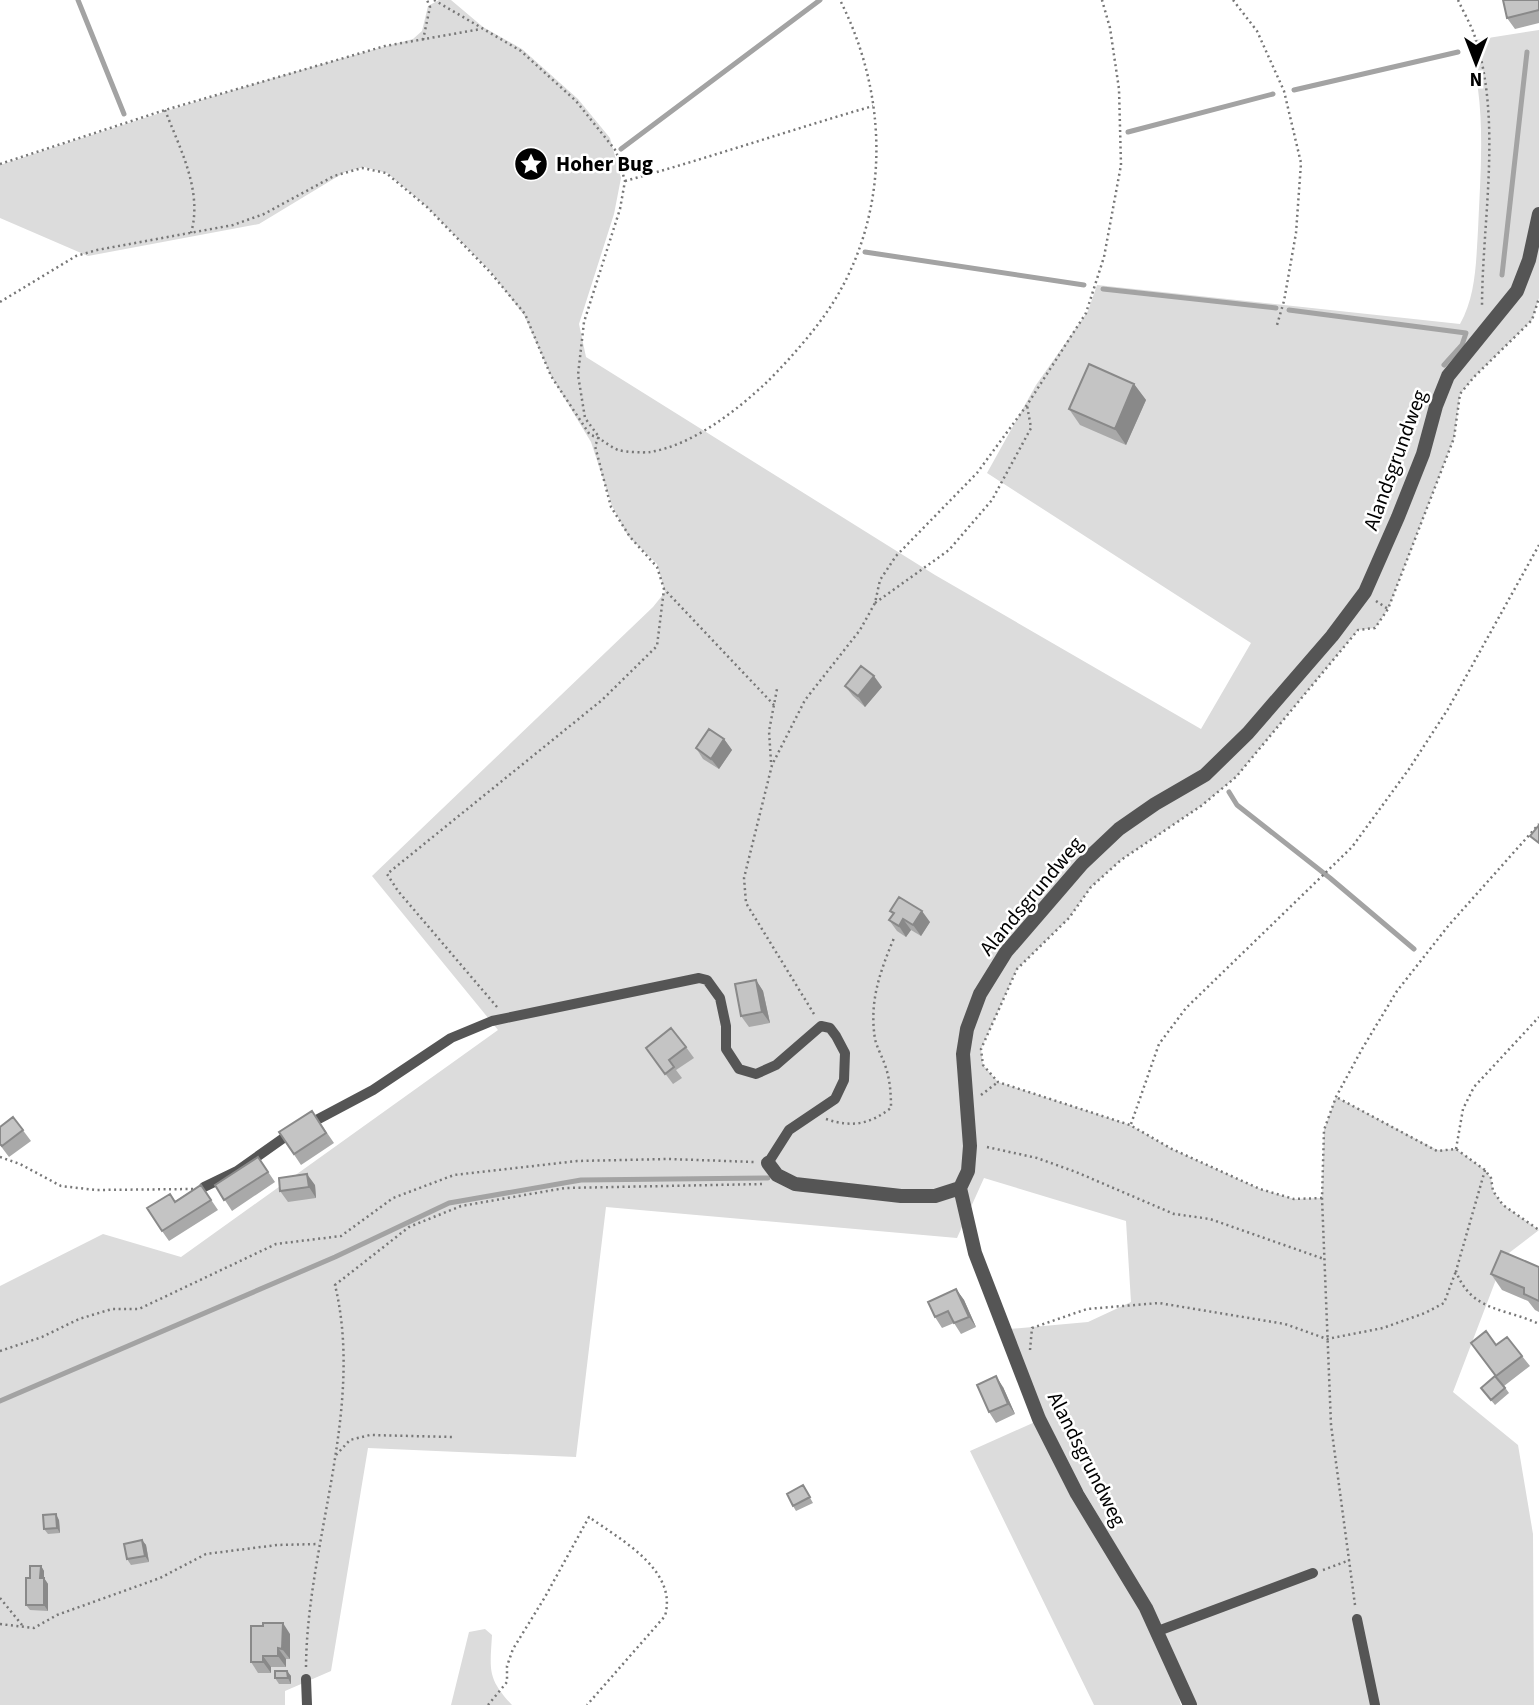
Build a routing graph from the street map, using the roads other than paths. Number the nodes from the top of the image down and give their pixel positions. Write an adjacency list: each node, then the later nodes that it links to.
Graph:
1 (1539, 214): 4 (street, Alandsgrundweg)
2 (768, 1163): 3 (lane); 4 (street)
3 (204, 1187)
4 (960, 1188): 7 (street, Alandsgrundweg)
5 (1313, 1573): 7 (lane)
6 (1357, 1619): 11 (lane)
7 (1158, 1631): 10 (street, Alandsgrundweg)
8 (306, 1679): 9 (lane)
9 (307, 1705)
10 (1189, 1705)
11 (1375, 1705)

